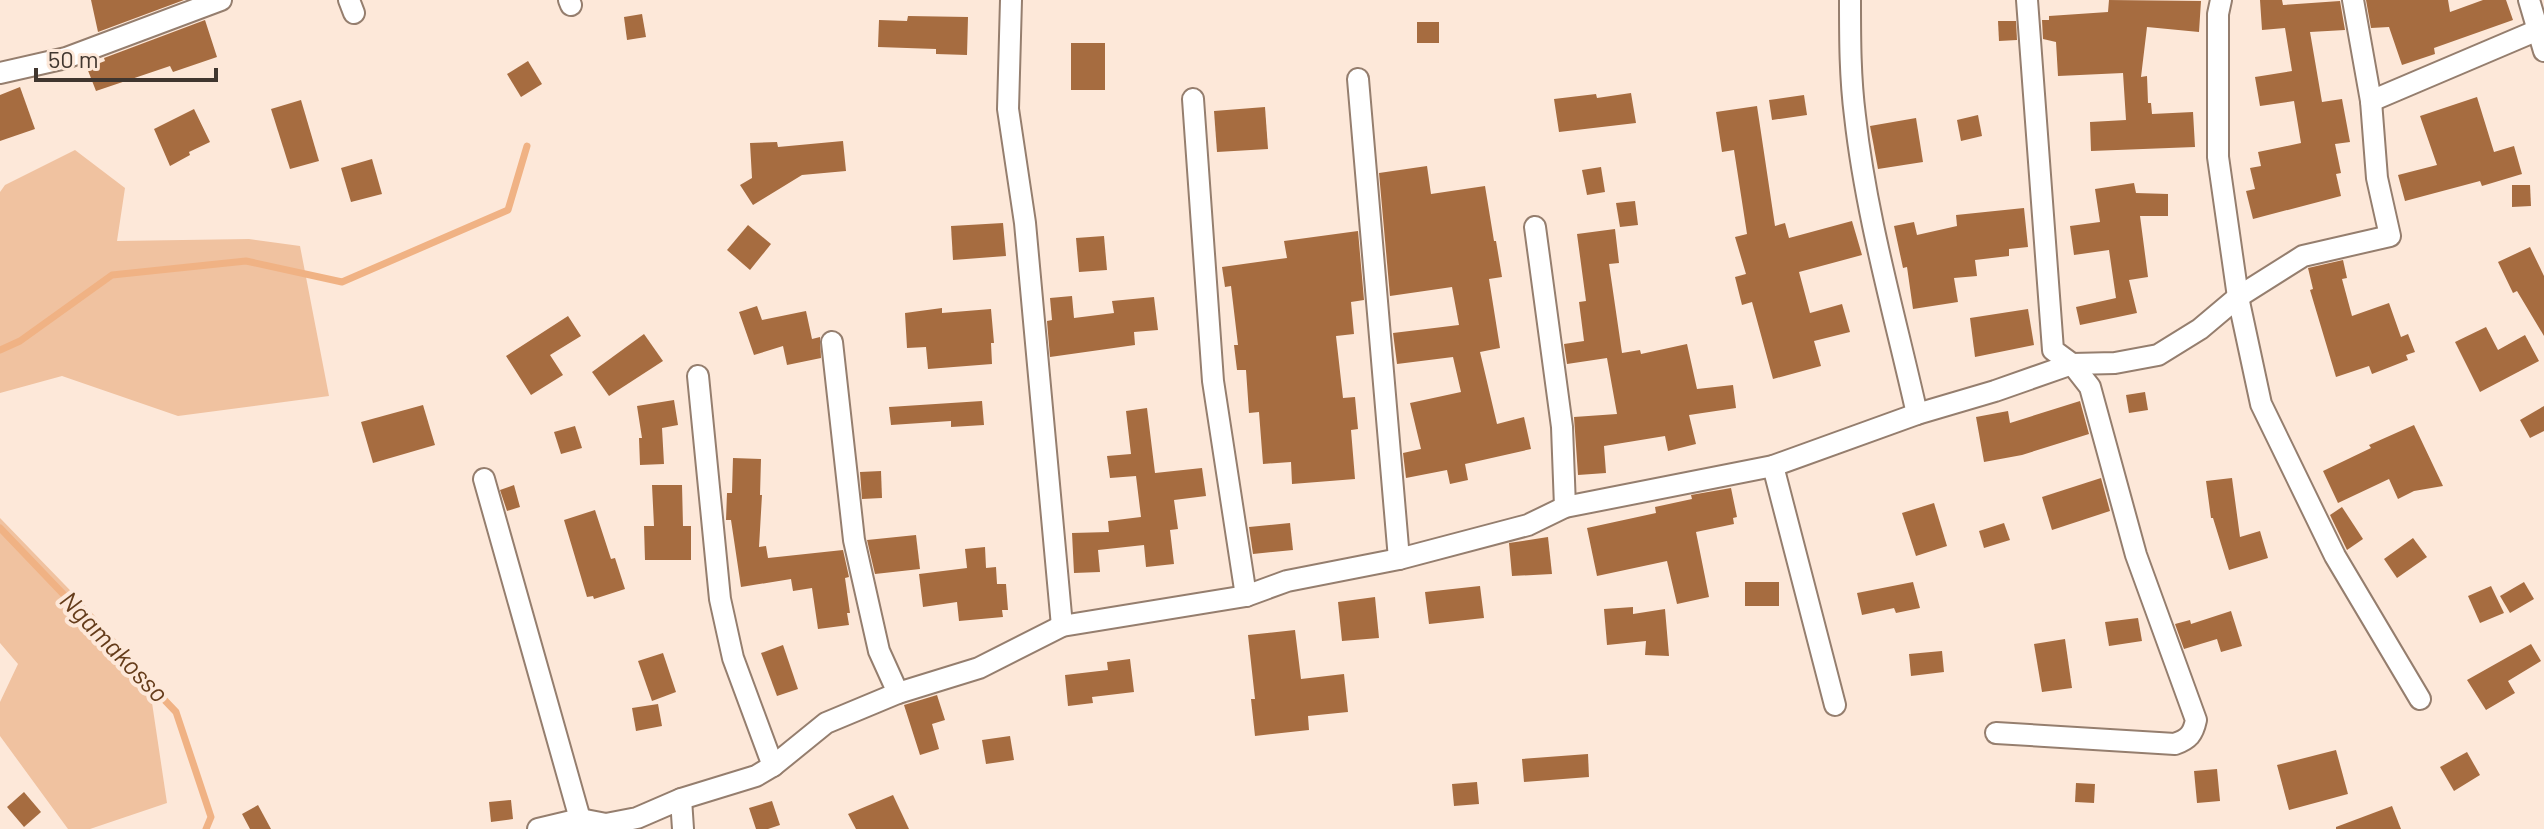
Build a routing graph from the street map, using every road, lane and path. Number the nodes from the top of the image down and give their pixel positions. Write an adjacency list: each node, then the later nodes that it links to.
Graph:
1 (221, 0): 10 (street)
2 (1011, 0): 25 (street)
3 (1850, 0): 19 (street)
4 (2027, 0): 17 (street)
5 (2221, 0): 15 (street)
6 (2353, 0): 13 (street)
7 (2529, 0): 8 (street)
8 (2538, 30): 9 (street); 13 (street)
9 (2544, 51)
10 (0, 73)
11 (1358, 79): 23 (street)
12 (1193, 99): 24 (street)
13 (2371, 101): 15 (street)
14 (1535, 227): 22 (street)
15 (2238, 297): 17 (street); 27 (street)
16 (832, 342): 26 (street)
17 (2072, 364): 19 (street); 29 (street)
18 (698, 376): 30 (street)
19 (1917, 414): 20 (street)
20 (1773, 466): 22 (street); 28 (street)
21 (484, 479): 32 (street)
22 (1565, 507): 23 (street)
23 (1399, 559): 24 (street)
24 (1246, 596): 25 (street)
25 (1062, 626): 26 (street)
26 (898, 693): 30 (street)
27 (2420, 699)
28 (1835, 705)
29 (1996, 733)
30 (773, 766): 31 (street)
31 (681, 799): 32 (street); 34 (street)
32 (580, 819): 33 (street)
33 (538, 829)
34 (683, 829)

